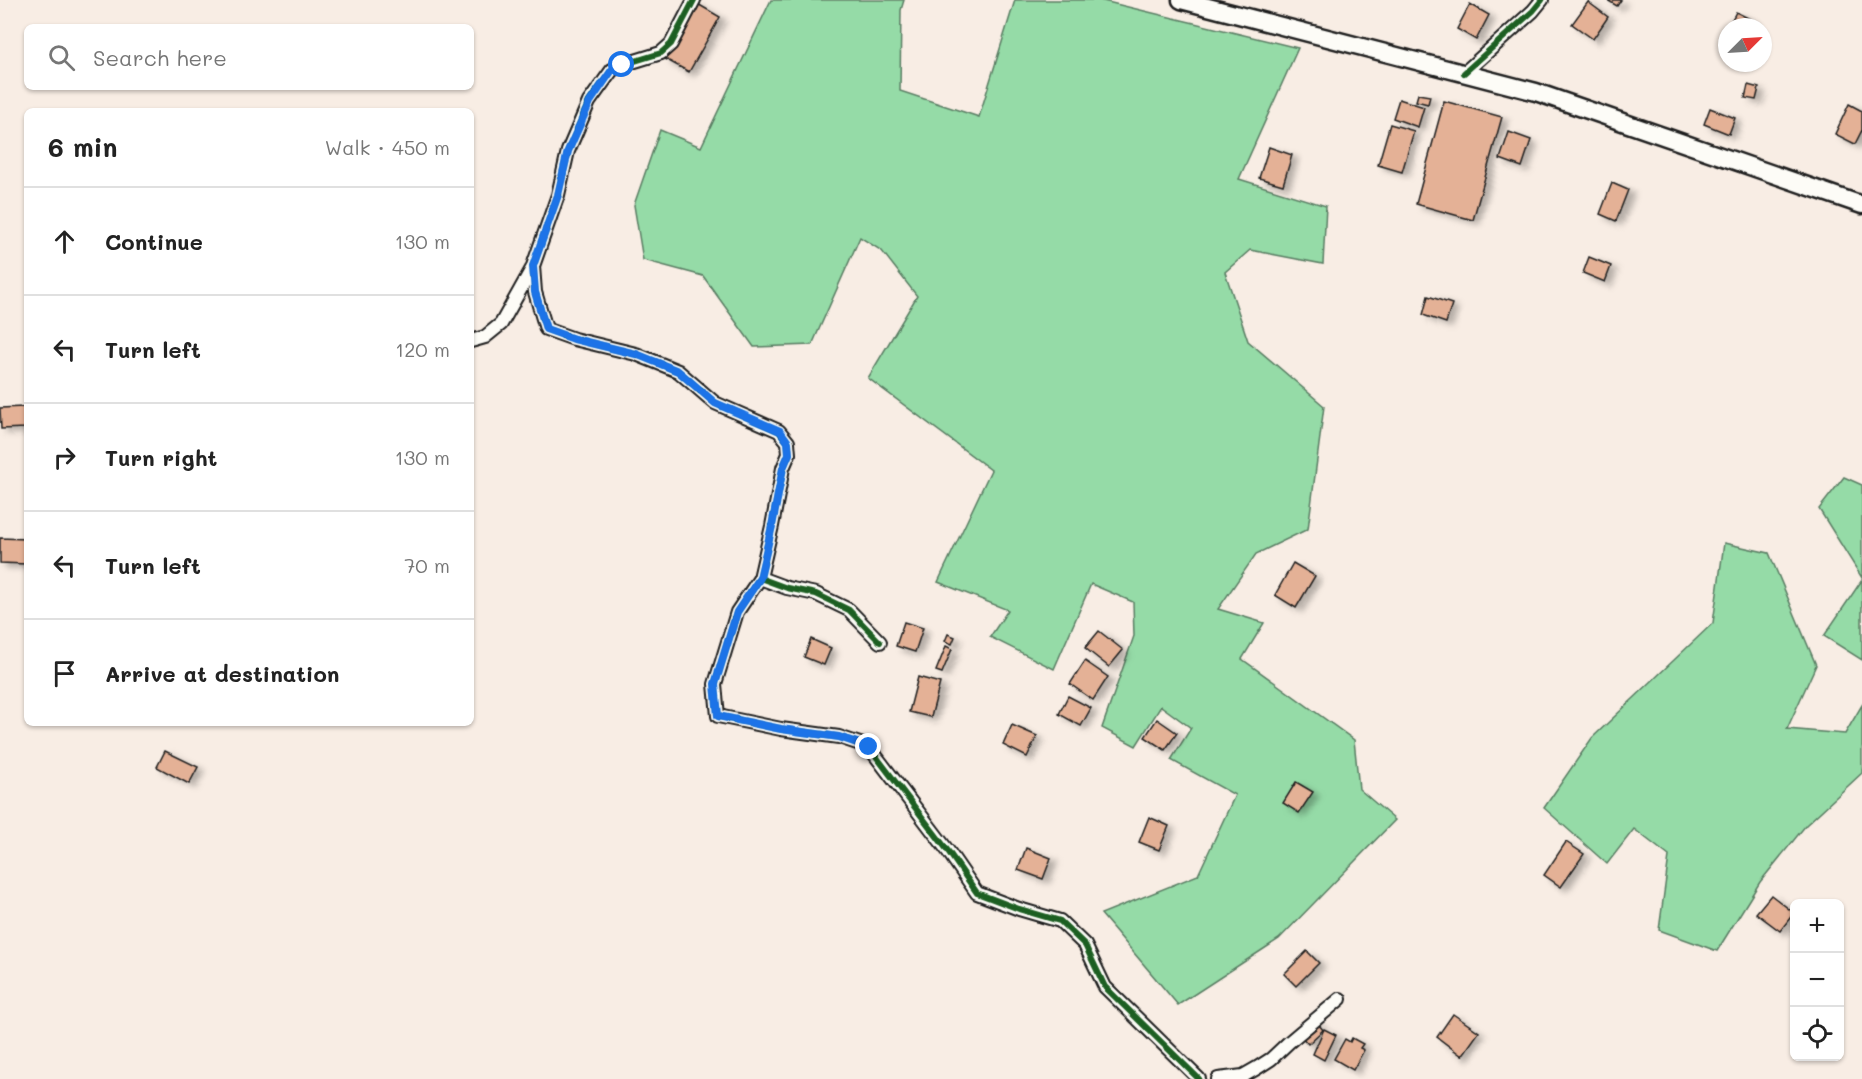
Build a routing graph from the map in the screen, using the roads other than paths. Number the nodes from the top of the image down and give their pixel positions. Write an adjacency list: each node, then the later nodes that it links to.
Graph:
1 (694, 0): 6 (street)
2 (1181, 0): 4 (main road)
3 (1542, 0): 4 (street)
4 (1464, 73): 5 (main road)
5 (1862, 205)
6 (533, 266): 7 (street); 8 (street)
7 (474, 340)
8 (760, 578): 9 (street); 11 (street)
9 (880, 642)
10 (1340, 999): 12 (street)
11 (1199, 1079)
12 (1218, 1079)

